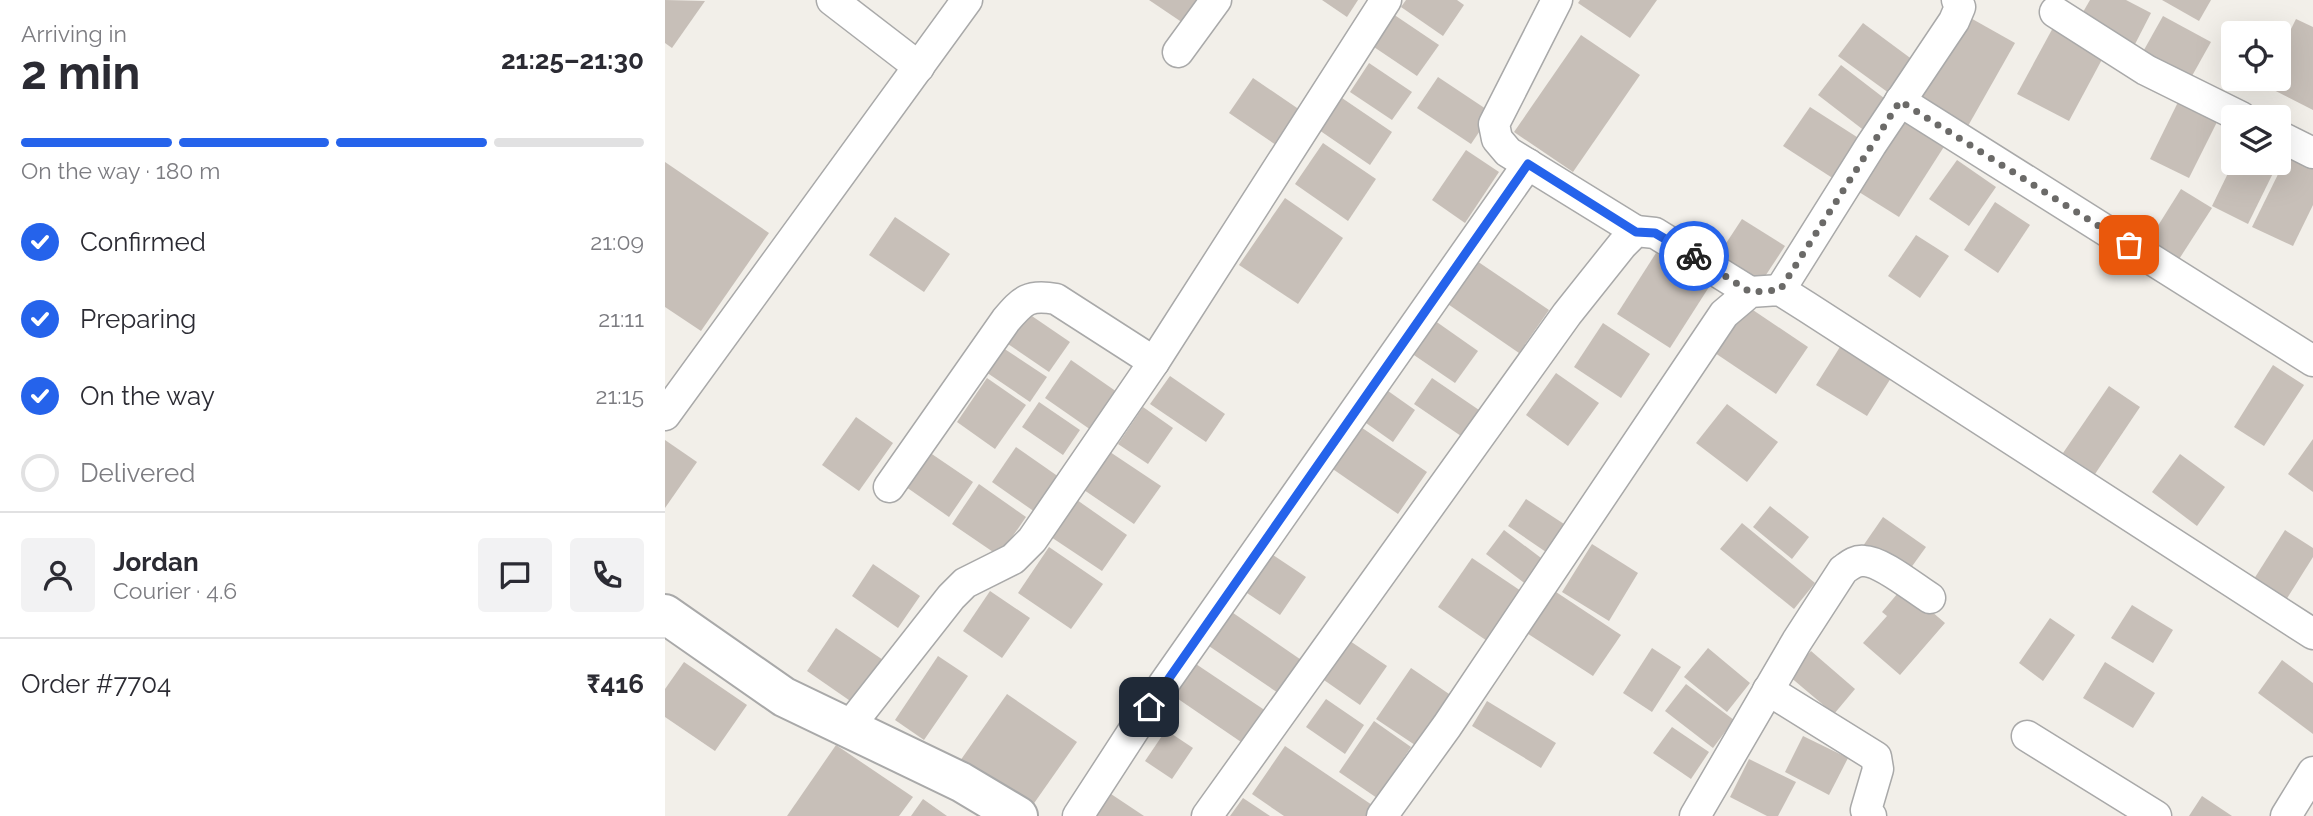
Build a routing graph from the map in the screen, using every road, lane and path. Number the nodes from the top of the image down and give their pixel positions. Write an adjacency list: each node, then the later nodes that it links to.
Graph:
1 (832, 0): 9 (street)
2 (967, 0): 9 (street)
3 (1216, 0): 8 (street)
4 (1386, 0): 19 (street)
5 (1557, 0): 14 (street)
6 (1957, 0): 10 (street)
7 (2055, 12): 11 (street)
8 (1178, 52)
9 (919, 67): 20 (street)
10 (1900, 101): 16 (street); 18 (street)
11 (2221, 107)
12 (2291, 142): 13 (street)
13 (2313, 153)
14 (1528, 164): 15 (street); 30 (street)
15 (1636, 232): 17 (street); 31 (street)
16 (1780, 290): 17 (street); 24 (street)
17 (1750, 292): 32 (street)
18 (2313, 361)
19 (1154, 362): 21 (street); 26 (street)
20 (665, 415)
21 (889, 488)
22 (1930, 598): 25 (street)
23 (665, 614): 26 (street)
24 (2313, 634)
25 (1768, 690): 33 (street); 34 (street)
26 (848, 728): 29 (street)
27 (2027, 736): 35 (street)
28 (2313, 772): 36 (street)
29 (1018, 816)
30 (1078, 816)
31 (1207, 816)
32 (1382, 816)
33 (1695, 816)
34 (1871, 816)
35 (2156, 816)
36 (2286, 816)

